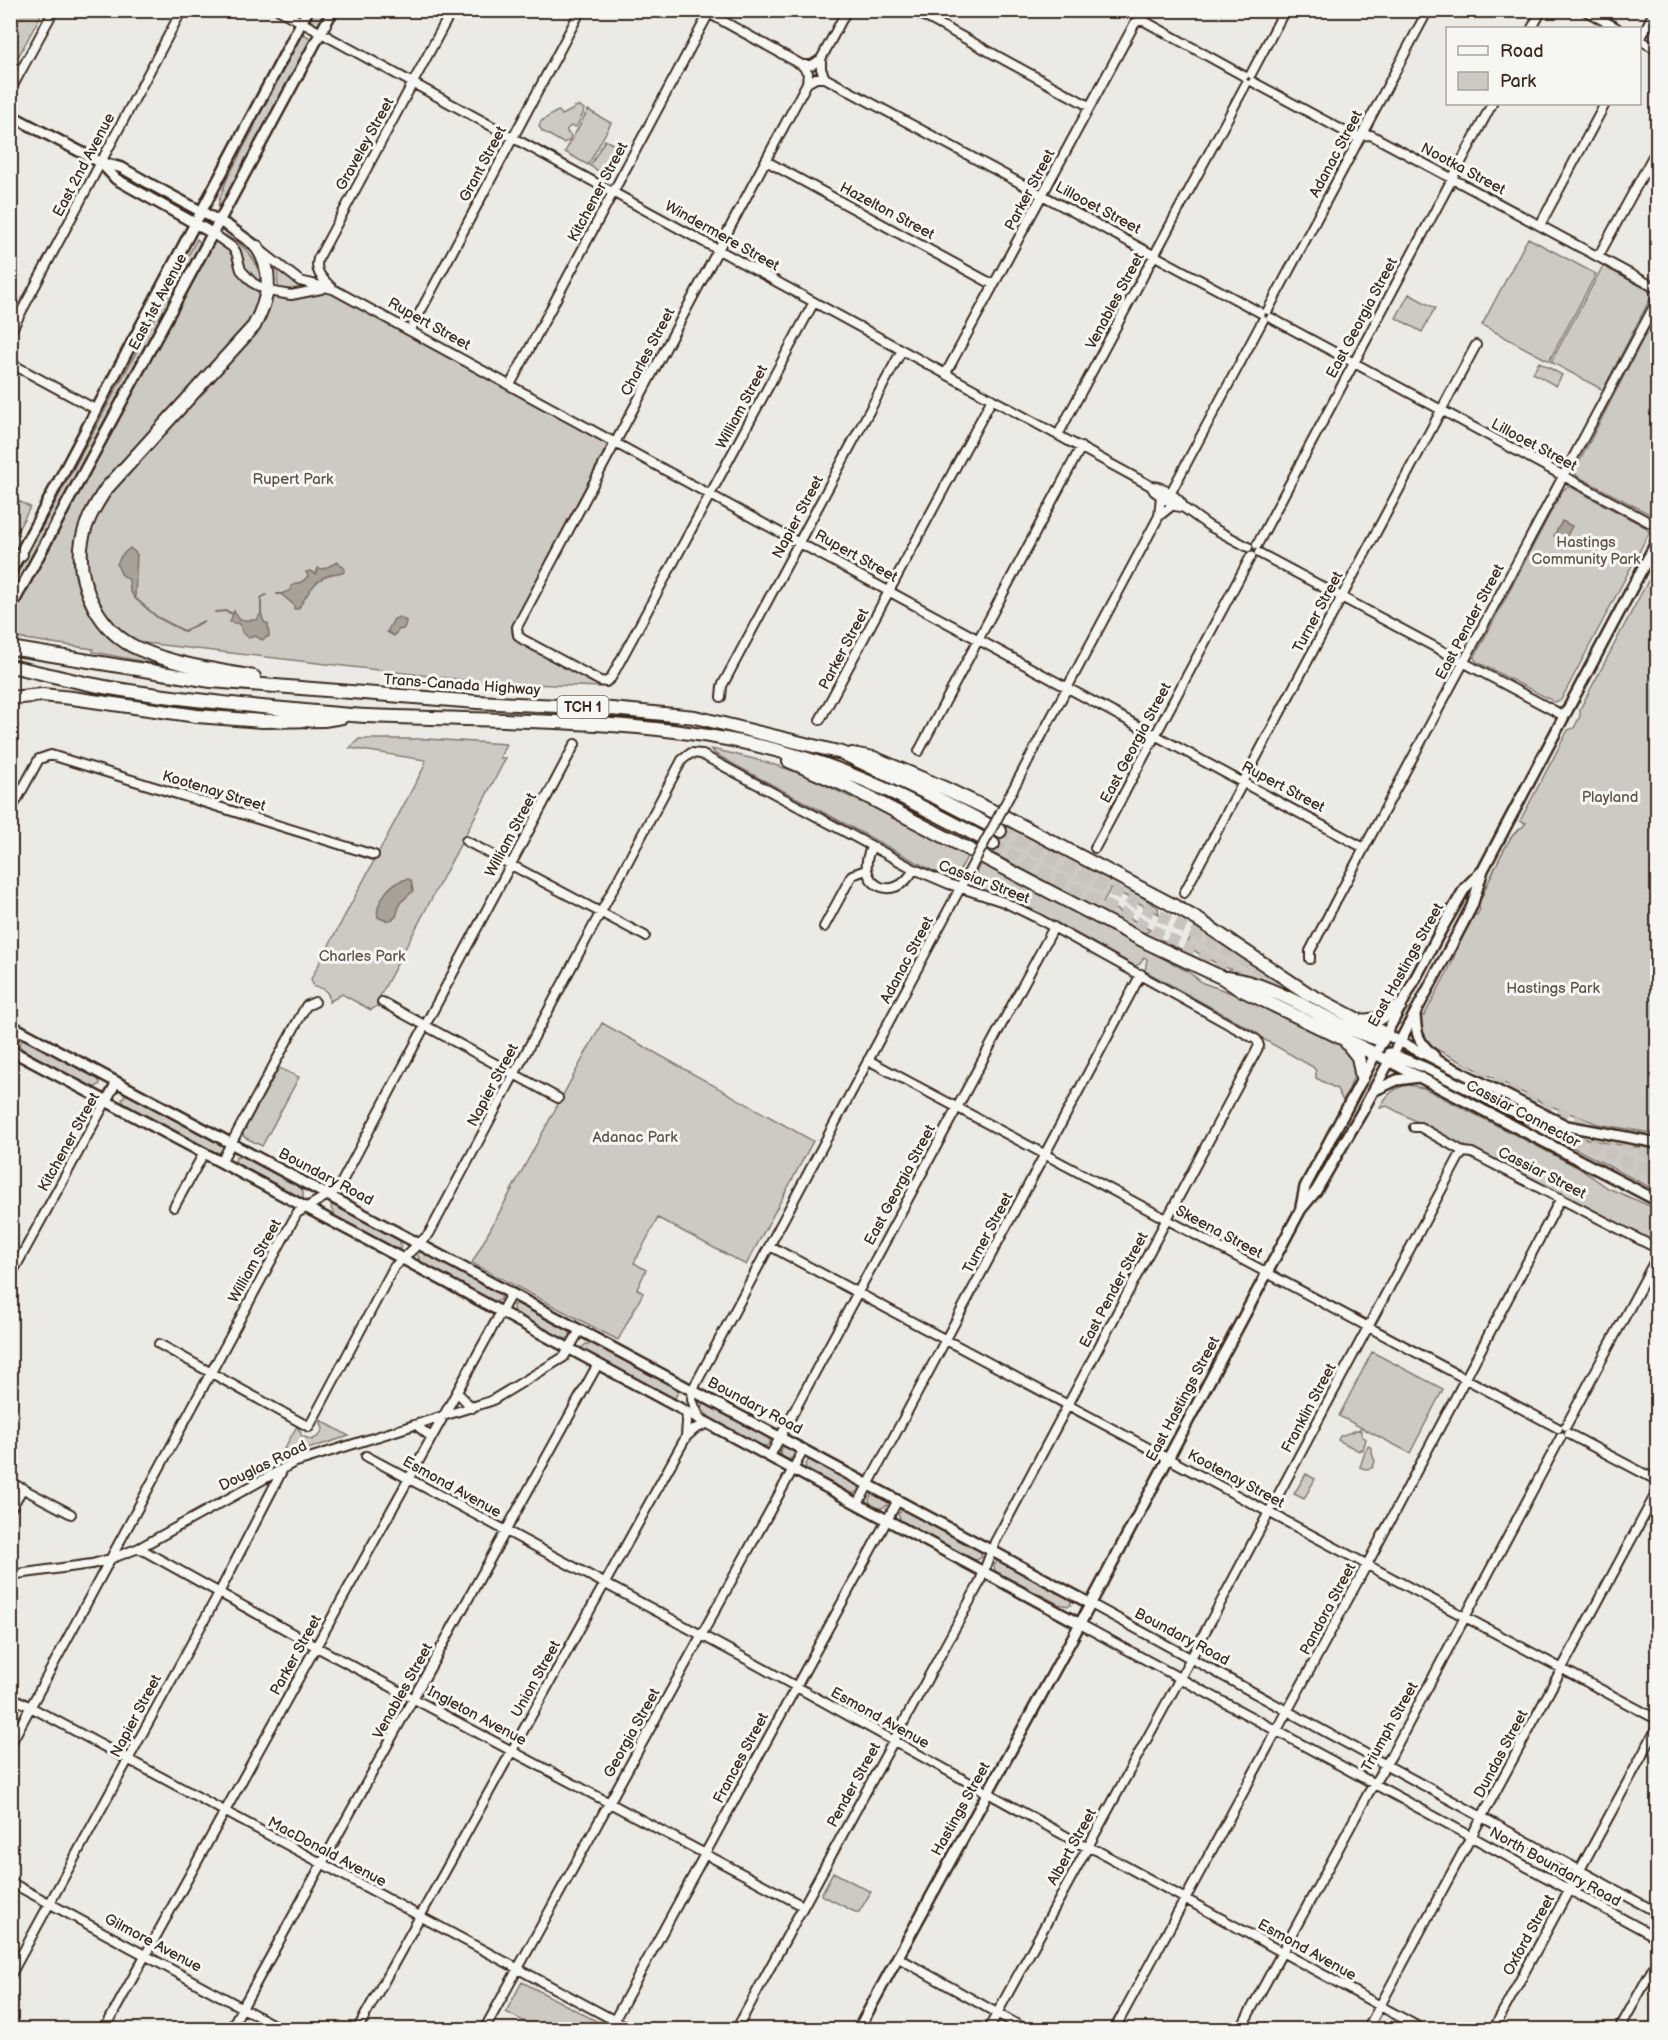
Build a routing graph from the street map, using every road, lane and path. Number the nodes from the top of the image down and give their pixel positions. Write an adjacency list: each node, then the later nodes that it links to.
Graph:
1 (54, 10): 31 (street)
2 (182, 10): 40 (street, East 2nd Avenue)
3 (279, 10): 18 (street, Windermere Street)
4 (309, 10): 18 (main road, East 1st Avenue)
5 (333, 10): 21 (main road, East 1st Avenue)
6 (452, 10): 29 (street, Graveley Street)
7 (581, 10): 37 (street, Grant Street)
8 (846, 10): 25 (street)
9 (914, 10): 34 (street)
10 (1126, 10): 17 (street, Nootka Street)
11 (1286, 10): 28 (street, Venables Street)
12 (1428, 10): 36 (street, Adanac Street)
13 (1542, 10): 19 (street)
14 (1584, 10): 20 (street)
15 (1655, 10): 22 (street)
16 (708, 12): 26 (street); 42 (street, Kitchener Street)
17 (1138, 15): 28 (street, Nootka Street); 34 (street, Parker Street)
18 (302, 23): 21 (street, Windermere Street); 44 (main road, East 1st Avenue)
19 (1533, 27)
20 (1615, 27)
21 (320, 33): 29 (street, Windermere Street); 45 (main road, East 1st Avenue)
22 (1641, 38)
23 (1641, 41): 24 (street)
24 (1658, 50)
25 (821, 58): 26 (street); 27 (street)
26 (802, 65): 30 (street, Charles Street)
27 (825, 78): 30 (street, Lillooet Street); 43 (street, Lillooet Street)
28 (1249, 79): 36 (street, Nootka Street); 51 (street, Venables Street)
29 (413, 83): 37 (street, Windermere Street); 54 (street, Graveley Street)
30 (807, 83): 39 (street, Charles Street)
31 (10, 91)
32 (1491, 105): 41 (street, East Georgia Street)
33 (1604, 105): 47 (street)
34 (1089, 106): 43 (street, Parker Street)
35 (10, 115): 40 (main road, Rupert Street)
36 (1361, 135): 41 (street, Nootka Street); 59 (street, Adanac Street)
37 (512, 138): 42 (street, Windermere Street); 60 (street, Grant Street)
38 (1658, 147): 52 (street)
39 (766, 161): 50 (street, Charles Street); 53 (street, Hazelton Street)
40 (100, 162): 44 (main road, Rupert Street); 46 (main road, Rupert Street); 61 (street, East 2nd Avenue)
41 (1452, 178): 47 (street, Nootka Street); 65 (street, East Georgia Street)
42 (613, 193): 50 (street, Windermere Street); 67 (street, Kitchener Street)
43 (1042, 194): 51 (street, Lillooet Street); 53 (street, Parker Street)
44 (203, 212): 45 (main road, Rupert Street); 46 (main road, East 1st Avenue)
45 (218, 220): 48 (main road, East 1st Avenue); 49 (main road, Rupert Street)
46 (196, 225): 48 (main road, Rupert Street); 69 (main road, East 1st Avenue)
47 (1540, 225): 52 (street, Nootka Street)
48 (212, 233): 56 (street, Rupert Street); 92 (main road, East 1st Avenue)
49 (257, 247): 54 (street, Rupert Street); 56 (highway)
50 (718, 250): 58 (street, Windermere Street); 72 (street, Charles Street)
51 (1155, 254): 59 (street, Lillooet Street); 71 (street, Venables Street)
52 (1599, 257): 55 (street, Nootka Street)
53 (994, 285): 66 (street, Parker Street)
54 (333, 289): 56 (street, Rupert Street); 60 (street, Rupert Street)
55 (1658, 289)
56 (268, 291): 99 (highway)
57 (1658, 299): 74 (street, East Pender Street)
58 (814, 302): 63 (street, Windermere Street); 77 (street, William Street)
59 (1266, 315): 65 (street, Lillooet Street); 76 (street, Adanac Street)
60 (410, 331): 67 (street, Rupert Street)
61 (10, 333)
62 (1476, 345): 70 (street, Turner Street)
63 (902, 350): 66 (street, Windermere Street); 84 (street, Napier Street)
64 (10, 363): 69 (street)
65 (1353, 364): 70 (street, Lillooet Street); 85 (street, East Georgia Street)
66 (946, 374): 68 (street, Windermere Street)
67 (510, 386): 72 (street, Rupert Street)
68 (992, 399): 71 (street, Windermere Street); 90 (street, Parker Street)
69 (97, 410): 88 (main road, East 1st Avenue)
70 (1441, 411): 74 (street, Lillooet Street); 91 (street, Turner Street)
71 (1058, 435): 73 (street, Windermere Street)
72 (615, 443): 77 (street, Rupert Street); 97 (street, Charles Street)
73 (1081, 447): 75 (street, Windermere Street); 93 (street)
74 (1564, 476): 82 (street, Lillooet Street); 95 (street, East Pender Street)
75 (1151, 486): 76 (street, Windermere Street); 78 (street, Windermere Street)
76 (1170, 494): 80 (street, Windermere Street)
77 (710, 495): 84 (street, Rupert Street); 97 (street, William Street)
78 (1161, 496): 79 (street, Windermere Street); 81 (street, Adanac Street)
79 (1174, 504): 80 (street, Windermere Street); 81 (street, Adanac Street)
80 (1184, 508): 85 (street, Windermere Street)
81 (1159, 516): 98 (street, Adanac Street)
82 (1658, 527)
83 (1658, 539): 103 (main road, East Hastings Street)
84 (800, 543): 90 (street, Rupert Street); 100 (street, Napier Street)
85 (1252, 546): 86 (street); 87 (street)
86 (1259, 553): 87 (street); 91 (street)
87 (1251, 556): 105 (street, East Georgia Street)
88 (16, 558): 89 (main road, East 1st Avenue)
89 (10, 573)
90 (889, 592): 93 (street, Rupert Street); 104 (street, Parker Street)
91 (1342, 597): 95 (street); 111 (street, Turner Street)
92 (10, 609)
93 (979, 639): 98 (street, Rupert Street); 108 (street)
94 (16, 649): 99 (highway, Trans-Canada Highway / TCH 1)
95 (1464, 663): 103 (street); 118 (street, East Pender Street)
96 (11, 666): 102 (highway, Trans-Canada Highway / TCH 1)
97 (607, 681)
98 (1067, 688): 105 (street, Rupert Street); 124 (street, Adanac Street, bridge)
99 (320, 689): 110 (highway, Trans-Canada Highway / TCH 1)
100 (721, 697)
101 (10, 698): 102 (highway)
102 (352, 715): 107 (highway, Trans-Canada Highway / TCH 1)
103 (1564, 716): 123 (main road, East Hastings Street)
104 (820, 720)
105 (1155, 736): 111 (street, Rupert Street); 117 (street, East Georgia Street)
106 (575, 744): 120 (street, William Street)
107 (749, 744): 115 (highway, Trans-Canada Highway / TCH 1); 132 (highway)
108 (919, 752)
109 (696, 753): 116 (street, Cassiar Street); 126 (street, Napier Street)
110 (842, 753): 113 (highway, Trans-Canada Highway / TCH 1); 137 (highway)
111 (1243, 782): 118 (street, Rupert Street); 125 (street, Turner Street)
112 (10, 812): 119 (street, Kootenay Street)
113 (1000, 831)
114 (466, 841): 120 (street)
115 (993, 844)
116 (872, 846): 121 (street, Cassiar Street); 122 (street)
117 (1095, 848)
118 (1365, 848): 130 (street, East Pender Street)
119 (374, 855)
120 (511, 865): 126 (street); 138 (street, William Street)
121 (914, 869): 122 (street); 124 (street, Cassiar Street)
122 (866, 870): 127 (street)
123 (1483, 870): 135 (main road, East Hastings Street); 136 (main road, East Hastings Street)
124 (961, 888): 128 (street, Cassiar Street); 148 (street, Adanac Street)
125 (1184, 893)
126 (600, 912): 129 (street); 150 (street, Napier Street)
127 (824, 927)
128 (1054, 927): 131 (street, Cassiar Street); 157 (street, East Georgia Street)
129 (645, 936)
130 (1310, 959)
131 (1141, 975): 143 (street, Cassiar Street); 164 (street, Turner Street)
132 (1223, 978): 140 (highway); 141 (highway)
133 (315, 1002): 161 (street)
134 (382, 1002): 138 (street)
135 (1400, 1006): 137 (highway); 140 (main road, East Hastings Street)
136 (1415, 1013): 142 (main road, East Hastings Street); 149 (main road)
137 (1361, 1021): 140 (highway)
138 (424, 1026): 150 (street); 166 (street, William Street)
139 (15, 1027): 144 (street); 153 (main road, Boundary Road)
140 (1384, 1037): 142 (main road); 146 (main road, East Hastings Street)
141 (1344, 1038): 146 (highway); 152 (highway)
142 (1400, 1041): 147 (main road, East Hastings Street); 149 (main road, Cassiar Connector)
143 (1259, 1043): 172 (street, East Pender Street)
144 (10, 1045)
145 (10, 1050): 156 (main road)
146 (1375, 1054): 147 (main road); 152 (main road, East Hastings Street)
147 (1391, 1057): 151 (main road, Cassiar Connector); 154 (main road, East Hastings Street); 159 (main road)
148 (868, 1060): 157 (street, Skeena Street); 174 (street, Adanac Street)
149 (1441, 1062): 159 (main road, Cassiar Connector)
150 (514, 1074): 155 (street); 173 (street, Napier Street)
151 (1419, 1077): 154 (main road); 168 (main road, Cassiar Connector)
152 (1362, 1078): 171 (main road, East Hastings Street)
153 (116, 1083): 156 (street, Kitchener Street); 161 (main road, Boundary Road)
154 (1373, 1092): 171 (main road, East Hastings Street)
155 (558, 1098)
156 (107, 1101): 163 (main road); 179 (street, Kitchener Street)
157 (956, 1107): 164 (street, Skeena Street); 180 (street, East Georgia Street)
158 (1414, 1126): 162 (street, Cassiar Street)
159 (1567, 1126): 160 (main road, Cassiar Connector)
160 (1658, 1143)
161 (231, 1144): 165 (street); 166 (main road, Boundary Road)
162 (1464, 1152): 167 (street, Cassiar Street); 183 (street, Franklin Street)
163 (204, 1153): 165 (main road); 169 (street)
164 (1045, 1155): 172 (street, Skeena Street); 185 (street, Turner Street)
165 (221, 1162): 170 (main road)
166 (328, 1195): 170 (street, William Street); 173 (main road, Boundary Road)
167 (1561, 1198): 175 (street, Cassiar Street); 190 (street, Pandora Street)
168 (1658, 1201)
169 (174, 1207)
170 (307, 1208): 177 (main road); 189 (street, William Street)
171 (1301, 1209): 178 (main road, East Hastings Street)
172 (1167, 1220): 178 (street, Skeena Street); 193 (street, East Pender Street)
173 (419, 1244): 177 (street, Napier Street); 181 (main road, Boundary Road)
174 (770, 1246): 180 (street, Kootenay Street); 191 (street, Adanac Street)
175 (1658, 1249)
176 (1658, 1255): 199 (street)
177 (403, 1259): 182 (main road); 189 (street, Napier Street)
178 (1267, 1273): 183 (street, Skeena Street); 206 (main road, East Hastings Street)
179 (10, 1277)
180 (858, 1293): 185 (street, Kootenay Street); 202 (street, East Georgia Street)
181 (511, 1294): 182 (street, Parker Street); 184 (main road, Boundary Road)
182 (501, 1312): 187 (main road); 192 (street, Parker Street)
183 (1367, 1326): 190 (street, Skeena Street); 218 (street, Franklin Street)
184 (580, 1330): 187 (street, Douglas Road); 191 (main road, Boundary Road)
185 (946, 1340): 193 (street, Kootenay Street); 212 (street, Turner Street)
186 (159, 1344): 189 (street)
187 (570, 1349): 188 (main road); 194 (street, Douglas Road)
188 (598, 1364): 195 (main road); 221 (street, Venables Street)
189 (210, 1372): 224 (street, William Street)
190 (1465, 1378): 199 (street, Skeena Street); 225 (street, Pandora Street)
191 (693, 1389): 197 (street); 202 (main road, Boundary Road)
192 (457, 1392): 194 (street); 196 (street, Parker Street)
193 (1068, 1405): 206 (street, Kootenay Street); 223 (street, East Pender Street)
194 (472, 1408): 196 (street, Douglas Road)
195 (686, 1411): 197 (main road); 201 (street, Union Street)
196 (442, 1418): 198 (street, Douglas Road); 200 (street, Parker Street)
197 (704, 1421): 201 (street, Union Street); 205 (main road)
198 (416, 1425): 200 (street); 207 (street, Douglas Road)
199 (1565, 1429): 210 (street, Skeena Street); 231 (street, Triumph Street)
200 (431, 1437): 209 (street, Parker Street)
201 (686, 1437): 228 (street, Union Street)
202 (780, 1437): 203 (main road, Boundary Road); 205 (street, East Georgia Street)
203 (804, 1449): 208 (street, Georgia Street); 212 (main road, Boundary Road)
204 (366, 1456): 209 (street, Esmond Avenue)
205 (770, 1456): 208 (main road)
206 (1168, 1458): 218 (street, Kootenay Street); 230 (main road, East Hastings Street)
207 (284, 1467): 222 (street, Douglas Road); 229 (street, Napier Street)
208 (793, 1469): 216 (main road); 233 (street, Georgia Street)
209 (409, 1478): 221 (street, Esmond Avenue); 234 (street, Parker Street)
210 (1658, 1481)
211 (10, 1482): 213 (street)
212 (868, 1485): 215 (main road, Boundary Road); 216 (street, Turner Street)
213 (23, 1488): 217 (street); 219 (street)
214 (1658, 1490): 236 (street, Dundas Street)
215 (898, 1500): 220 (street, Frances Street); 223 (main road, Boundary Road)
216 (858, 1504): 220 (main road)
217 (10, 1510)
218 (1268, 1512): 225 (street, Kootenay Street); 235 (street, Franklin Street)
219 (71, 1514)
220 (887, 1520): 226 (main road); 238 (street, Frances Street)
221 (506, 1532): 228 (street, Esmond Avenue); 240 (street, Venables Street)
222 (139, 1548): 224 (street, Douglas Road); 229 (street, Ingleton Avenue)
223 (992, 1551): 226 (street, Pender Street); 230 (main road, Boundary Road)
224 (110, 1559): 227 (street, Douglas Road); 241 (street, William Street)
225 (1367, 1565): 231 (street, Kootenay Street); 242 (street, Pandora Street)
226 (984, 1572): 232 (main road); 246 (street, Pender Street)
227 (10, 1575)
228 (604, 1584): 233 (street, Esmond Avenue); 248 (street, Union Street)
229 (219, 1593): 234 (street, Ingleton Avenue); 249 (street, Napier Street)
230 (1091, 1604): 232 (main road, Hastings Street); 235 (street, Boundary Road)
231 (1464, 1617): 236 (street, Kootenay Street); 250 (street, Triumph Street)
232 (1080, 1624): 237 (street); 252 (main road, Hastings Street)
233 (702, 1635): 238 (street, Esmond Avenue); 253 (street, Georgia Street)
234 (317, 1646): 240 (street, Ingleton Avenue); 254 (street, Parker Street)
235 (1191, 1658): 237 (street, Franklin Street); 242 (street, Boundary Road)
236 (1562, 1669): 243 (street, Kootenay Street); 255 (street, Dundas Street)
237 (1180, 1678): 245 (street); 257 (street, Albert Street)
238 (796, 1687): 246 (street, Esmond Avenue); 258 (street, Frances Street)
239 (10, 1696): 241 (street, MacDonald Avenue)
240 (415, 1698): 248 (street, Ingleton Avenue); 259 (street, Venables Street)
241 (31, 1707): 247 (street, William Street); 249 (street, MacDonald Avenue)
242 (1287, 1711): 245 (street, Pandora Street); 250 (street, Boundary Road)
243 (1658, 1720)
244 (1658, 1726): 260 (street, Oxford Street)
245 (1277, 1730): 251 (street); 263 (street, Pandora Street)
246 (893, 1741): 252 (street, Esmond Avenue); 265 (street, Pender Street)
247 (10, 1745)
248 (512, 1750): 253 (street, Ingleton Avenue); 267 (street, Union Street)
249 (127, 1760): 254 (street, MacDonald Avenue); 264 (street, Napier Street)
250 (1386, 1765): 251 (street, Triumph Street); 255 (street, Boundary Road)
251 (1374, 1784): 256 (street); 269 (street, Triumph Street)
252 (987, 1792): 257 (street, Esmond Avenue); 271 (main road, Hastings Street)
253 (609, 1802): 258 (street, Ingleton Avenue); 273 (street, Georgia Street)
254 (224, 1812): 259 (street, MacDonald Avenue); 270 (street, Parker Street)
255 (1482, 1818): 256 (street, Dundas Street); 260 (street, North Boundary Road)
256 (1472, 1837): 262 (street, North Boundary Road); 275 (street, Dundas Street)
257 (1087, 1847): 263 (street, Esmond Avenue); 277 (street, Albert Street)
258 (705, 1853): 265 (street, Ingleton Avenue); 278 (street, Frances Street)
259 (321, 1864): 267 (street, MacDonald Avenue); 276 (street, Venables Street)
260 (1580, 1871): 262 (street, Oxford Street); 266 (street, North Boundary Road)
261 (10, 1882): 264 (street, Gilmore Avenue)
262 (1569, 1890): 268 (street, North Boundary Road); 294 (street, Oxford Street)
263 (1185, 1899): 269 (street, Esmond Avenue); 290 (street, Pandora Street)
264 (51, 1903): 270 (street, Gilmore Avenue); 274 (street, Napier Street)
265 (803, 1906): 286 (street, Pender Street)
266 (1658, 1914)
267 (420, 1916): 273 (street, MacDonald Avenue); 282 (street, Union Street)
268 (1658, 1938)
269 (1282, 1952): 275 (street, Esmond Avenue); 291 (street, Triumph Street)
270 (145, 1954): 276 (street, Gilmore Avenue); 279 (street, Parker Street)
271 (897, 1957): 277 (street); 287 (main road, Hastings Street)
272 (1658, 1959): 295 (street)
273 (518, 1967): 278 (street, MacDonald Avenue); 283 (street, Georgia Street)
274 (10, 1976)
275 (1380, 2005): 292 (street, Dundas Street); 293 (street, Esmond Avenue)
276 (243, 2007): 280 (street, Venables Street); 281 (street, Gilmore Avenue)
277 (997, 2013): 288 (street, Albert Street); 289 (street)
278 (614, 2020): 284 (street, Frances Street); 285 (street, MacDonald Avenue)
279 (104, 2030)
280 (230, 2030)
281 (283, 2030)
282 (357, 2030)
283 (484, 2030)
284 (609, 2030)
285 (632, 2030)
286 (736, 2030)
287 (858, 2030)
288 (988, 2030)
289 (1028, 2030)
290 (1114, 2030)
291 (1240, 2030)
292 (1367, 2030)
293 (1424, 2030)
294 (1493, 2030)
295 (1619, 2030)

